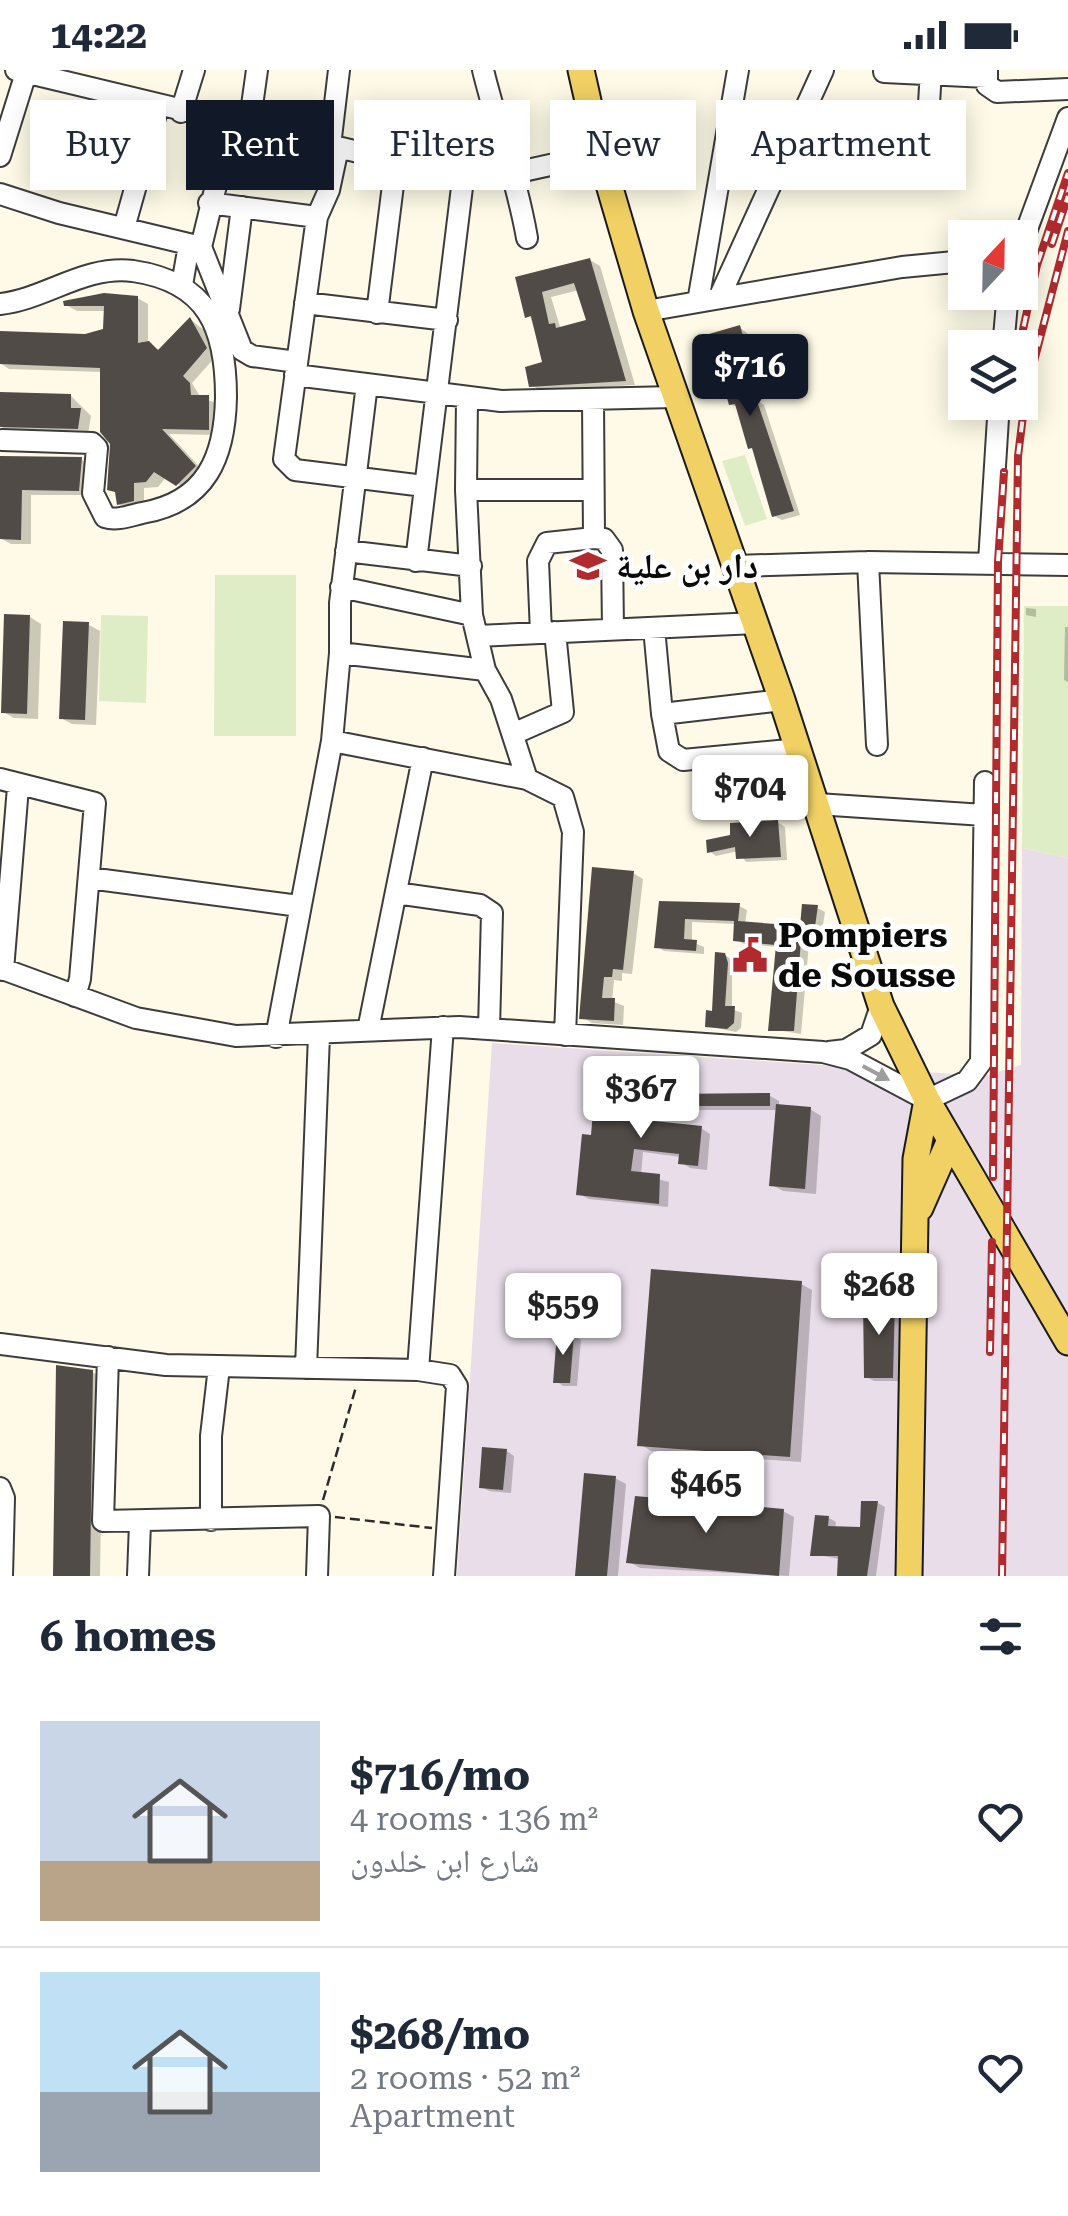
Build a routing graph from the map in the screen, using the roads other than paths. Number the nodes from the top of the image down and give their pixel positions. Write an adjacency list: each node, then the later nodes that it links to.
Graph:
1 (194, 70): 19 (street)
2 (257, 70): 14 (street)
3 (338, 70): 22 (street)
4 (482, 70): 15 (street)
5 (581, 70): 16 (main road)
6 (738, 70): 42 (street)
7 (823, 70): 42 (street)
8 (884, 72): 9 (street)
9 (931, 72): 11 (street); 17 (street)
10 (34, 73): 13 (street); 24 (street)
11 (987, 73): 12 (street)
12 (1068, 88)
13 (132, 100)
14 (248, 100)
15 (490, 100)
16 (588, 100)
17 (929, 100)
18 (166, 109): 19 (street)
19 (181, 112): 20 (street)
20 (186, 113)
21 (1068, 118): 36 (street)
22 (334, 147): 23 (street)
23 (354, 152)
24 (0, 156)
25 (135, 190): 37 (street)
26 (214, 190): 33 (street)
27 (330, 190): 35 (street)
28 (392, 190): 46 (street)
29 (462, 190): 48 (street)
30 (519, 190): 38 (street)
31 (611, 190): 45 (main road)
32 (0, 194): 37 (street)
33 (209, 203): 34 (street); 39 (street)
34 (242, 207): 35 (street); 47 (street)
35 (317, 217): 43 (street)
36 (1030, 220)
37 (124, 228): 39 (street)
38 (527, 238)
39 (195, 246): 41 (street); 47 (street)
40 (948, 263): 42 (street)
41 (182, 286): 44 (street); 56 (street)
42 (709, 300): 45 (street)
43 (305, 303): 46 (street); 49 (street)
44 (0, 304)
45 (646, 310): 53 (main road)
46 (377, 313): 48 (street)
47 (228, 314): 49 (street)
48 (447, 320): 51 (street)
49 (296, 369): 50 (street); 57 (street)
50 (366, 384): 51 (street); 57 (street)
51 (435, 393): 52 (street); 58 (street)
52 (467, 397): 54 (street); 59 (street)
53 (675, 397): 54 (street); 67 (main road)
54 (593, 399): 60 (street)
55 (998, 420): 65 (street)
56 (2, 440)
57 (355, 478): 58 (street); 62 (street)
58 (424, 486): 63 (street)
59 (466, 490): 60 (street); 66 (street)
60 (592, 490): 61 (street)
61 (594, 538): 72 (street); 74 (street)
62 (346, 551): 63 (street); 69 (street)
63 (416, 561): 66 (street)
64 (868, 562): 65 (street); 67 (street); 81 (street)
65 (989, 562): 68 (street)
66 (471, 566): 71 (street)
67 (735, 566): 70 (main road)
68 (1068, 566)
69 (342, 587): 71 (street); 75 (street)
70 (756, 623): 73 (street); 77 (main road)
71 (474, 626): 74 (street); 76 (street)
72 (613, 628): 73 (street); 74 (street)
73 (654, 628): 78 (street)
74 (548, 633): 79 (street)
75 (340, 654): 76 (street); 80 (street)
76 (486, 670): 79 (street)
77 (782, 700): 78 (street); 82 (main road)
78 (662, 714): 82 (street)
79 (513, 734): 84 (street)
80 (332, 741): 83 (street); 91 (street)
81 (877, 745)
82 (799, 750): 87 (main road)
83 (423, 758): 84 (street); 90 (street)
84 (527, 778): 99 (street)
85 (985, 782): 88 (street)
86 (9, 783): 89 (street); 92 (street)
87 (817, 804): 88 (street); 94 (main road)
88 (984, 815): 102 (street)
89 (89, 878): 91 (street); 93 (street)
90 (396, 893): 96 (street); 97 (street)
91 (299, 906): 100 (street)
92 (2, 969): 93 (street)
93 (75, 996): 100 (street)
94 (881, 1006): 101 (street); 102 (main road)
95 (443, 1027): 96 (street); 97 (street); 111 (street)
96 (489, 1029): 99 (street)
97 (368, 1030): 98 (street)
98 (319, 1035): 100 (street); 110 (street)
99 (565, 1035): 101 (street)
100 (276, 1038)
101 (823, 1052): 102 (street, one-way to 102)
102 (927, 1100): 103 (main road); 105 (main road)
103 (950, 1140): 104 (main road); 105 (main road)
104 (978, 1187): 105 (main road); 106 (main road)
105 (918, 1212): 119 (main road)
106 (1068, 1342)
107 (0, 1344): 108 (street)
108 (108, 1357): 109 (street); 114 (street)
109 (219, 1366): 110 (street); 113 (street)
110 (306, 1368): 111 (street)
111 (418, 1370): 118 (street)
112 (0, 1488): 115 (street)
113 (211, 1520): 114 (street); 117 (street)
114 (140, 1524): 116 (street)
115 (2, 1576)
116 (138, 1576)
117 (317, 1576)
118 (444, 1576)
119 (909, 1576)

